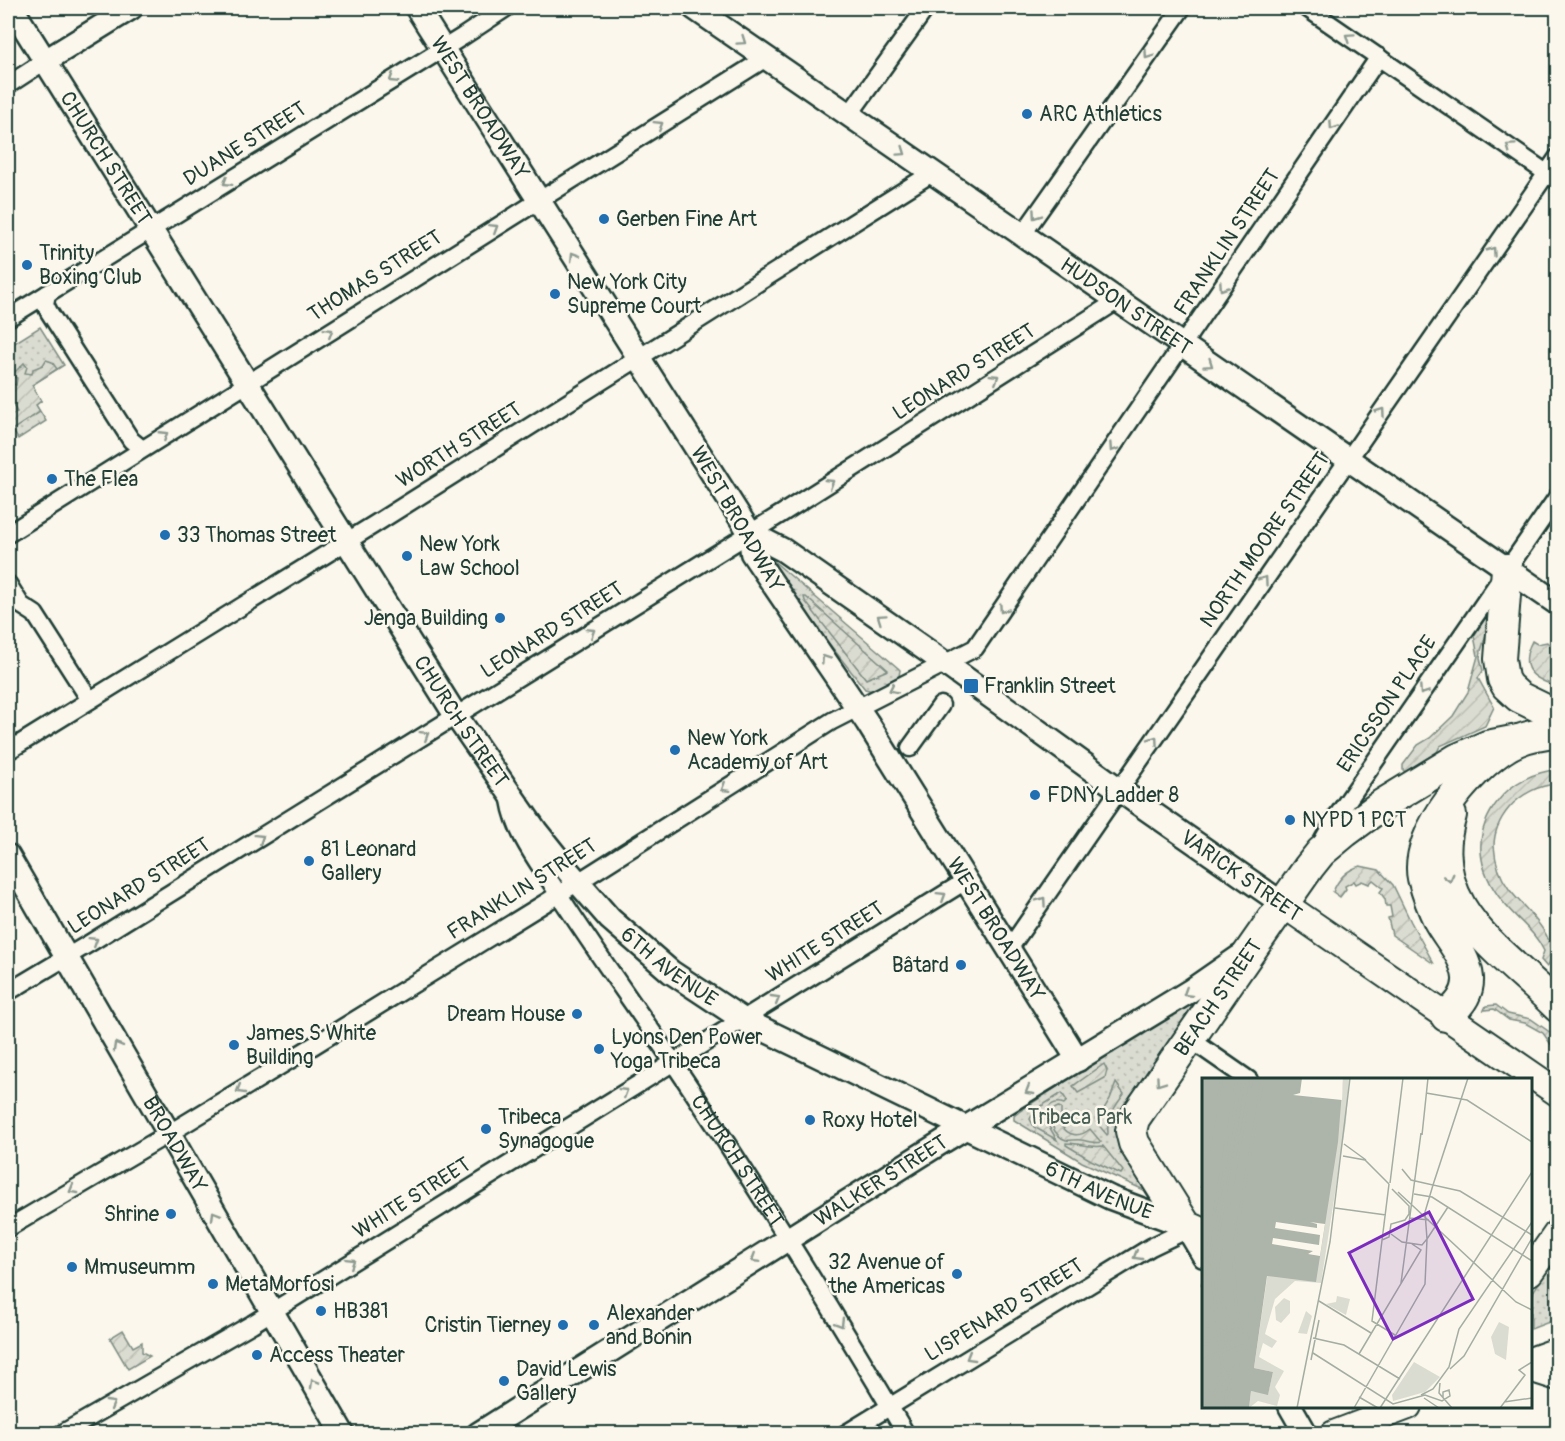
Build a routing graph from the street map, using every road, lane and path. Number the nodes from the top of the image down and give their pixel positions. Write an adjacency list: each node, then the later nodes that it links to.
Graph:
1 (12, 8): 12 (main road, CHURCH STREET)
2 (131, 8): 12 (main road)
3 (417, 8): 9 (main road, WEST BROADWAY)
4 (506, 8): 9 (street, DUANE STREET)
5 (694, 8): 11 (main road, HUDSON STREET, one-way to 11)
6 (926, 8): 14 (street)
7 (1182, 8): 20 (street, one-way to 20)
8 (1307, 8): 10 (street, one-way to 8)
9 (443, 49): 18 (main road, WEST BROADWAY); 19 (street, DUANE STREET, one-way to 19)
10 (1379, 57): 17 (street, one-way to 10); 24 (street, FRANKLIN STREET, one-way to 24)
11 (766, 58): 14 (main road, HUDSON STREET); 18 (street, THOMAS STREET, one-way to 11)
12 (45, 61): 13 (street); 19 (main road, CHURCH STREET)
13 (8, 85)
14 (849, 115): 16 (main road, HUDSON STREET, one-way to 16)
15 (1557, 157): 17 (street, NORTH MOORE STREET)
16 (932, 173): 20 (main road, HUDSON STREET); 25 (street, WORTH STREET)
17 (1552, 177): 28 (street, NORTH MOORE STREET, one-way to 17)
18 (539, 200): 25 (main road, WEST BROADWAY, one-way to 18); 26 (street, THOMAS STREET, one-way to 18)
19 (150, 229): 21 (street, DUANE STREET); 26 (main road, CHURCH STREET)
20 (1023, 234): 22 (main road, HUDSON STREET)
21 (47, 294): 23 (street, DUANE STREET); 27 (street)
22 (1118, 301): 24 (main road, HUDSON STREET); 30 (street, LEONARD STREET, one-way to 22)
23 (8, 318)
24 (1183, 346): 28 (main road, HUDSON STREET, one-way to 28); 36 (street, FRANKLIN STREET, one-way to 36)
25 (638, 359): 30 (main road, WEST BROADWAY); 32 (street, WORTH STREET)
26 (247, 383): 27 (street, THOMAS STREET, one-way to 26); 32 (main road, CHURCH STREET)
27 (142, 449): 31 (street, THOMAS STREET)
28 (1348, 460): 33 (main road, HUDSON STREET); 47 (street, NORTH MOORE STREET, one-way to 28)
29 (1557, 496): 33 (street)
30 (750, 533): 36 (main road, VARICK STREET, one-way to 30); 39 (main road, WEST BROADWAY, one-way to 30); 40 (street, LEONARD STREET, one-way to 30)
31 (8, 534)
32 (347, 542): 37 (street, WORTH STREET); 40 (main road, CHURCH STREET)
33 (1508, 569): 35 (main road, HUDSON STREET); 41 (highway); 50 (street, ERICSSON PLACE, one-way to 50)
34 (8, 584): 37 (street)
35 (1557, 604)
36 (946, 663): 39 (street, FRANKLIN STREET, one-way to 39); 47 (main road, VARICK STREET)
37 (90, 700): 45 (street, WORTH STREET)
38 (941, 705): 44 (street)
39 (858, 707): 51 (main road, WEST BROADWAY); 52 (street, FRANKLIN STREET, one-way to 52)
40 (456, 716): 48 (main road, CHURCH STREET); 56 (street, LEONARD STREET, one-way to 40)
41 (1557, 716)
42 (1557, 732): 43 (highway, BEACH STREET)
43 (1518, 740): 46 (highway); 50 (highway, BEACH STREET)
44 (910, 748)
45 (8, 752)
46 (1466, 782): 58 (highway, one-way to 58); 59 (highway)
47 (1119, 790): 53 (main road, VARICK STREET); 55 (street, NORTH MOORE STREET, one-way to 47)
48 (508, 792): 52 (main road, 6TH AVENUE)
49 (8, 856): 56 (main road, BROADWAY)
50 (1309, 867): 53 (highway, BEACH STREET)
51 (967, 880): 55 (main road, WEST BROADWAY); 60 (street, WHITE STREET, one-way to 51)
52 (567, 888): 60 (main road, 6TH AVENUE); 63 (street, CHURCH STREET); 67 (street, FRANKLIN STREET, one-way to 67)
53 (1283, 904): 54 (highway, BEACH STREET); 59 (main road, VARICK STREET)
54 (1253, 947): 61 (highway, BEACH STREET); 62 (main road, WALKER STREET, one-way to 62)
55 (1009, 949): 62 (main road, WEST BROADWAY)
56 (66, 958): 57 (street, LEONARD STREET); 67 (main road, BROADWAY, one-way to 56)
57 (8, 992)
58 (1557, 1007)
59 (1446, 1016): 65 (main road, VARICK STREET)
60 (742, 1019): 63 (street, WHITE STREET); 66 (main road, 6TH AVENUE)
61 (1196, 1031): 64 (street); 69 (highway, BEACH STREET, one-way to 69)
62 (1078, 1060): 66 (main road, WALKER STREET, one-way to 66)
63 (672, 1062): 71 (street, CHURCH STREET); 74 (street, WHITE STREET, one-way to 63)
64 (1246, 1078)
65 (1557, 1093)
66 (966, 1127): 69 (main road, 6TH AVENUE); 71 (main road, WALKER STREET)
67 (168, 1134): 68 (street, FRANKLIN STREET, one-way to 68); 74 (main road, BROADWAY, one-way to 67)
68 (8, 1228)
69 (1195, 1230): 72 (main road); 79 (street, LISPENARD STREET, one-way to 79)
70 (1557, 1232): 73 (main road)
71 (789, 1238): 79 (street, CHURCH STREET, one-way to 79); 84 (main road, WALKER STREET, one-way to 84)
72 (1202, 1253)
73 (1532, 1269)
74 (272, 1311): 82 (street, WHITE STREET, one-way to 74); 83 (main road, BROADWAY, one-way to 74)
75 (1557, 1351): 76 (main road)
76 (1532, 1360)
77 (1532, 1367): 78 (highway)
78 (1557, 1375)
79 (890, 1406): 85 (street, LISPENARD STREET); 86 (street, CHURCH STREET)
80 (1291, 1408): 87 (main road)
81 (1405, 1408): 88 (main road)
82 (61, 1434)
83 (343, 1434)
84 (478, 1434)
85 (845, 1434)
86 (906, 1434)
87 (1306, 1434)
88 (1334, 1434)

